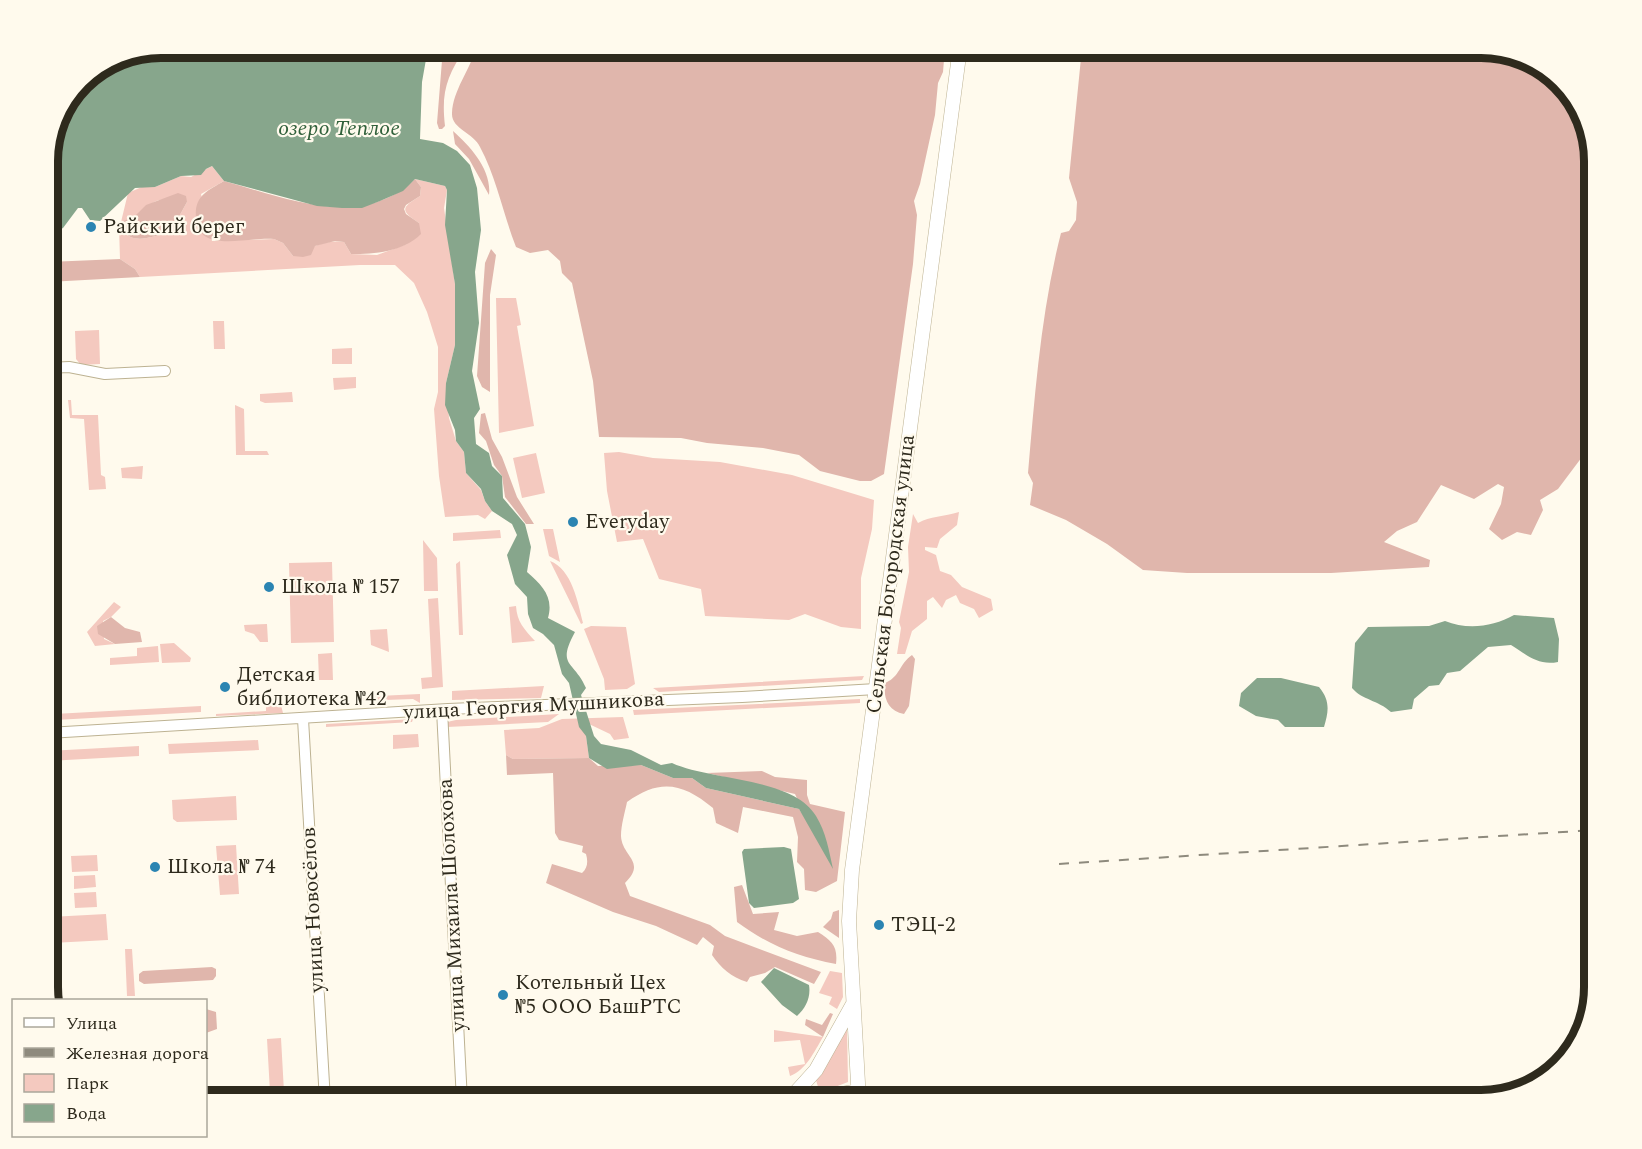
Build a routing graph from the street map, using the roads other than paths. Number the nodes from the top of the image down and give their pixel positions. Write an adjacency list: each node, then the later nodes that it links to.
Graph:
1 (959, 58): 4 (main road, Сельская Богородская улица)
2 (59, 367): 3 (street)
3 (165, 371)
4 (876, 689): 5 (street, улица Георгия Мушникова); 8 (main road, Сельская Богородская улица)
5 (442, 710): 6 (street, улица Георгия Мушникова); 10 (street, улица Михаила Шолохова)
6 (303, 719): 7 (street, улица Георгия Мушникова); 9 (street, улица Новосёлов)
7 (59, 732)
8 (853, 1004): 11 (main road); 12 (main road, Сельская Богородская улица)
9 (324, 1090)
10 (461, 1090)
11 (798, 1090)
12 (859, 1090)

